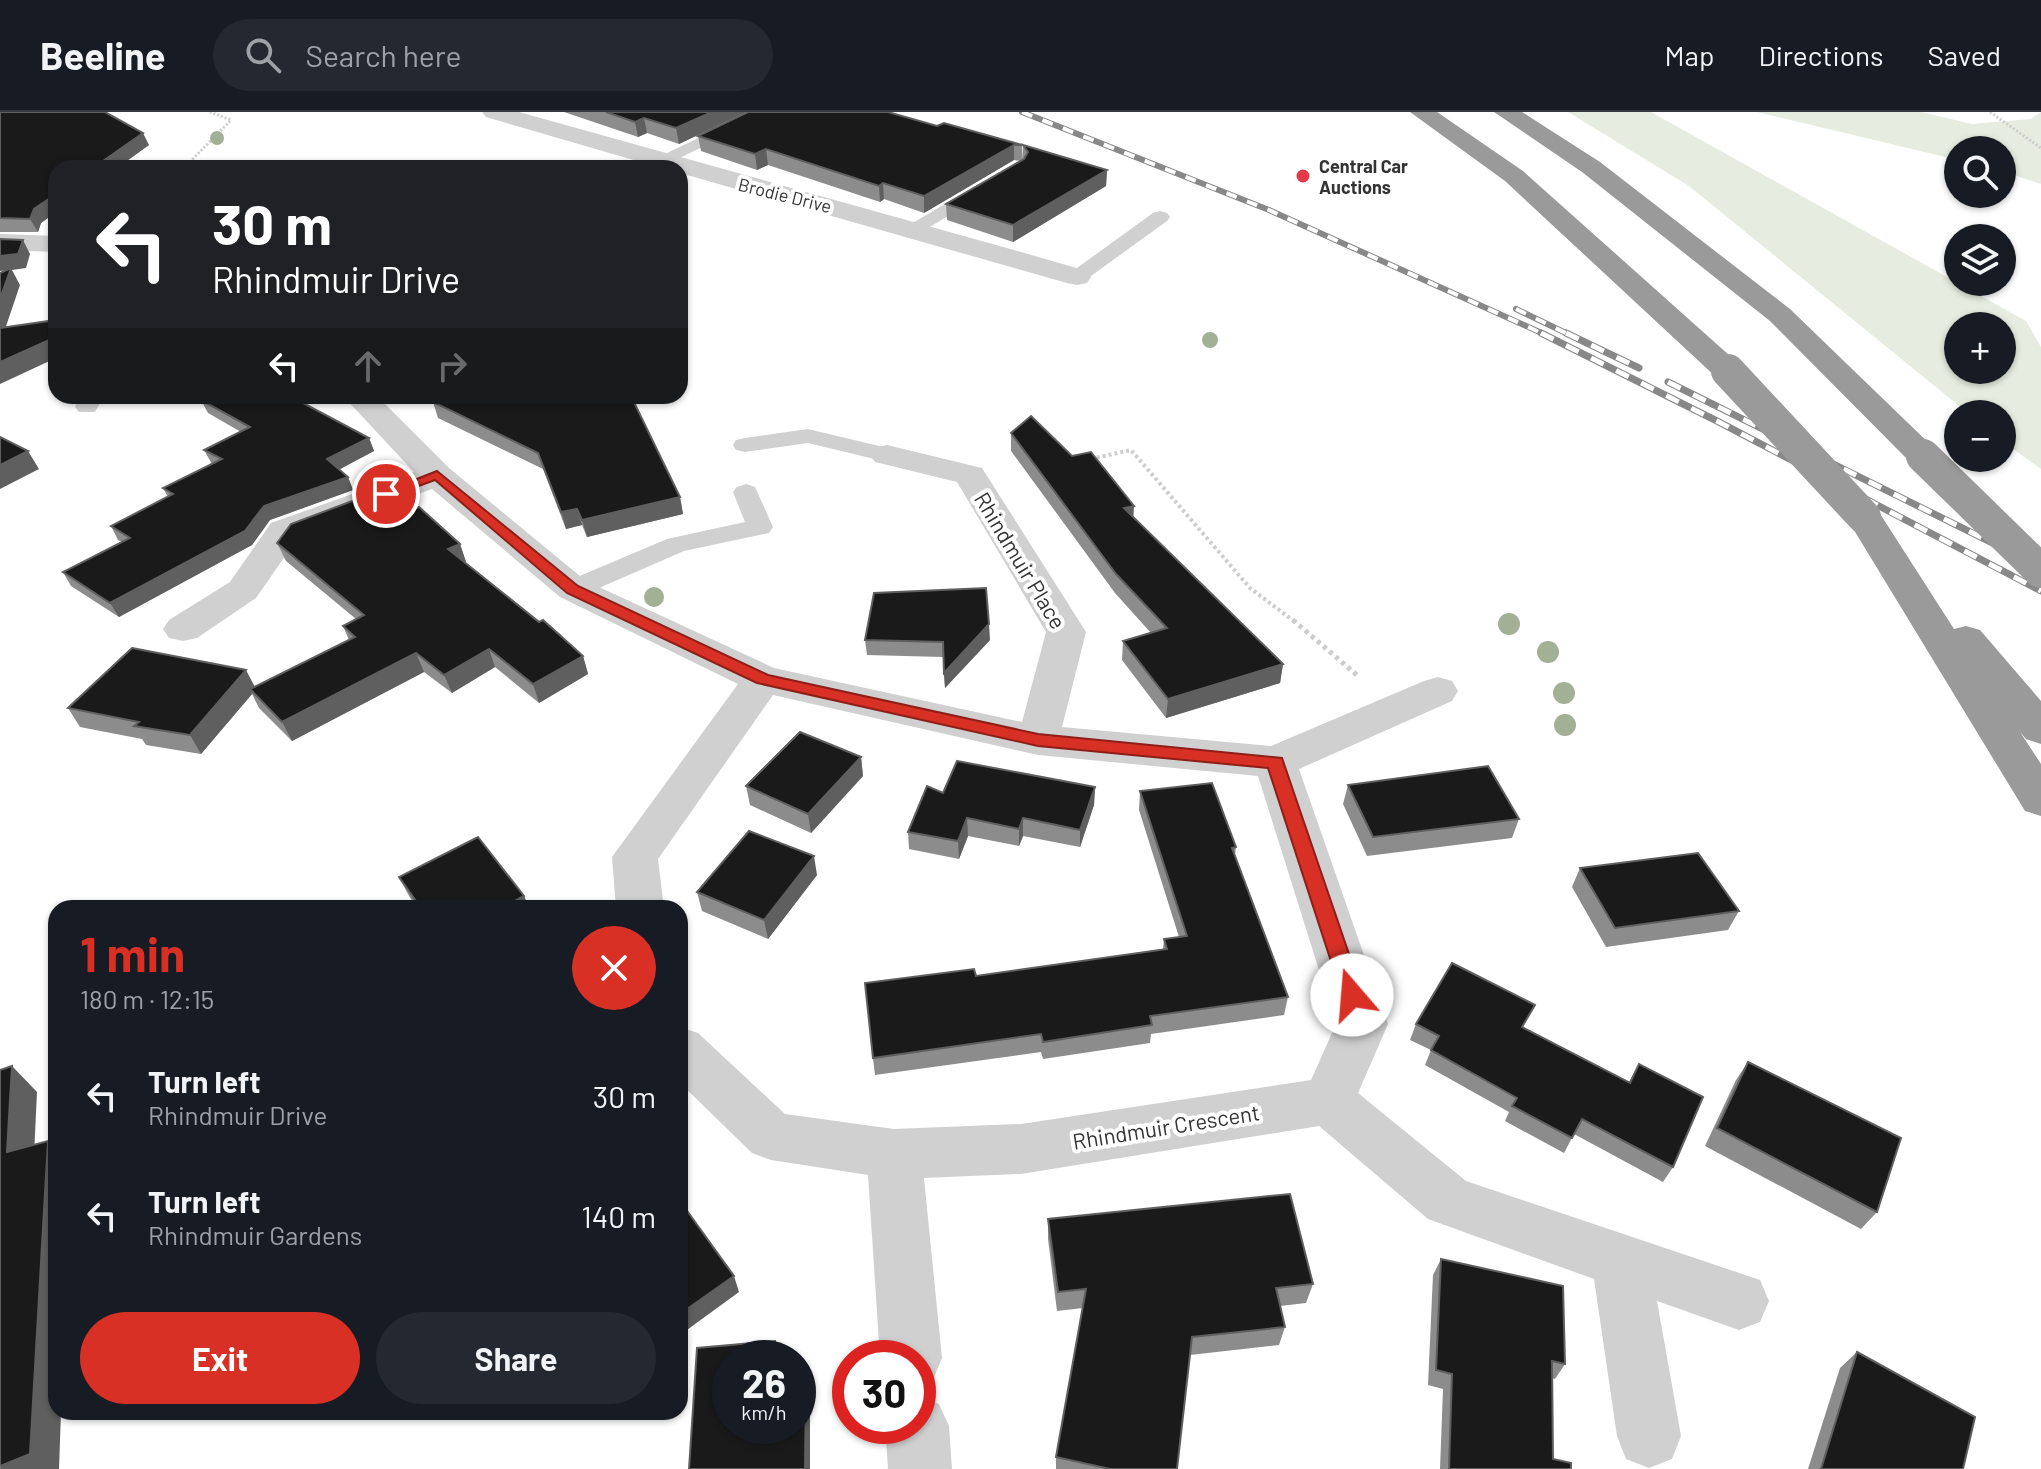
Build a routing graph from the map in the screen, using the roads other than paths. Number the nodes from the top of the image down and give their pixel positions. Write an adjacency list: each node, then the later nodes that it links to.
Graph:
1 (494, 112): 5 (street, Brodie Drive)
2 (767, 112): 6 (lane)
3 (1422, 112): 19 (highway, bridge)
4 (1506, 112): 20 (highway, bridge)
5 (650, 160)
6 (661, 160)
7 (688, 170): 10 (street, Brodie Drive)
8 (1003, 175): 10 (lane)
9 (1160, 217): 13 (lane)
10 (914, 228): 13 (street, Brodie Drive)
11 (0, 242): 12 (street)
12 (48, 244)
13 (1077, 277)
14 (367, 404): 17 (street)
15 (745, 445): 16 (lane)
16 (887, 455): 26 (street, Rhindmuir Place)
17 (437, 475): 21 (street); 22 (street)
18 (746, 492): 21 (lane)
19 (1864, 517): 25 (highway); 28 (highway)
20 (2041, 571)
21 (573, 589): 23 (street)
22 (183, 629)
23 (763, 679): 26 (street); 29 (street)
24 (1438, 691): 27 (street)
25 (2041, 729)
26 (1038, 740): 27 (street)
27 (1275, 762): 31 (street)
28 (2041, 800)
29 (639, 900)
30 (688, 1057): 32 (street, Rhindmuir Crescent)
31 (1328, 1101): 32 (street, Rhindmuir Crescent); 33 (street)
32 (894, 1154): 35 (street)
33 (1620, 1260): 34 (street); 36 (street)
34 (1739, 1301)
35 (910, 1340)
36 (1649, 1436)
37 (918, 1444): 38 (street)
38 (920, 1469)

